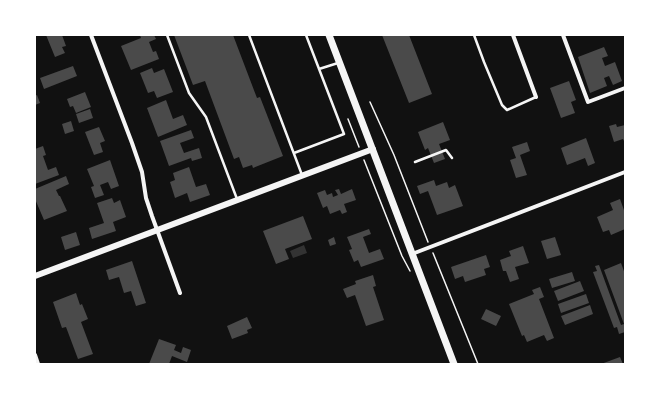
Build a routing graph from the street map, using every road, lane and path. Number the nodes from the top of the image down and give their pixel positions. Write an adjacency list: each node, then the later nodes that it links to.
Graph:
1 (91, 35): 23 (street)
2 (167, 35): 22 (lane)
3 (249, 35): 16 (lane)
4 (306, 35): 10 (lane)
5 (329, 35): 9 (main road)
6 (474, 35): 12 (lane)
7 (513, 35): 12 (street)
8 (563, 35): 11 (street)
9 (340, 62): 10 (lane); 15 (main road)
10 (319, 69): 16 (lane)
11 (625, 88)
12 (536, 97)
13 (370, 102): 24 (path)
14 (348, 119): 17 (path)
15 (373, 149): 17 (street); 25 (main road)
16 (294, 153): 21 (lane)
17 (361, 154): 21 (street); 27 (path)
18 (452, 158): 19 (lane)
19 (415, 162)
20 (625, 172): 24 (street)
21 (302, 175): 22 (street)
22 (237, 200): 23 (street)
23 (157, 230): 26 (street); 28 (street)
24 (430, 246): 25 (street); 32 (path)
25 (412, 254): 31 (main road)
26 (36, 273)
27 (413, 276)
28 (180, 293)
29 (35, 355): 30 (street)
30 (38, 364)
31 (454, 364)
32 (478, 364)

